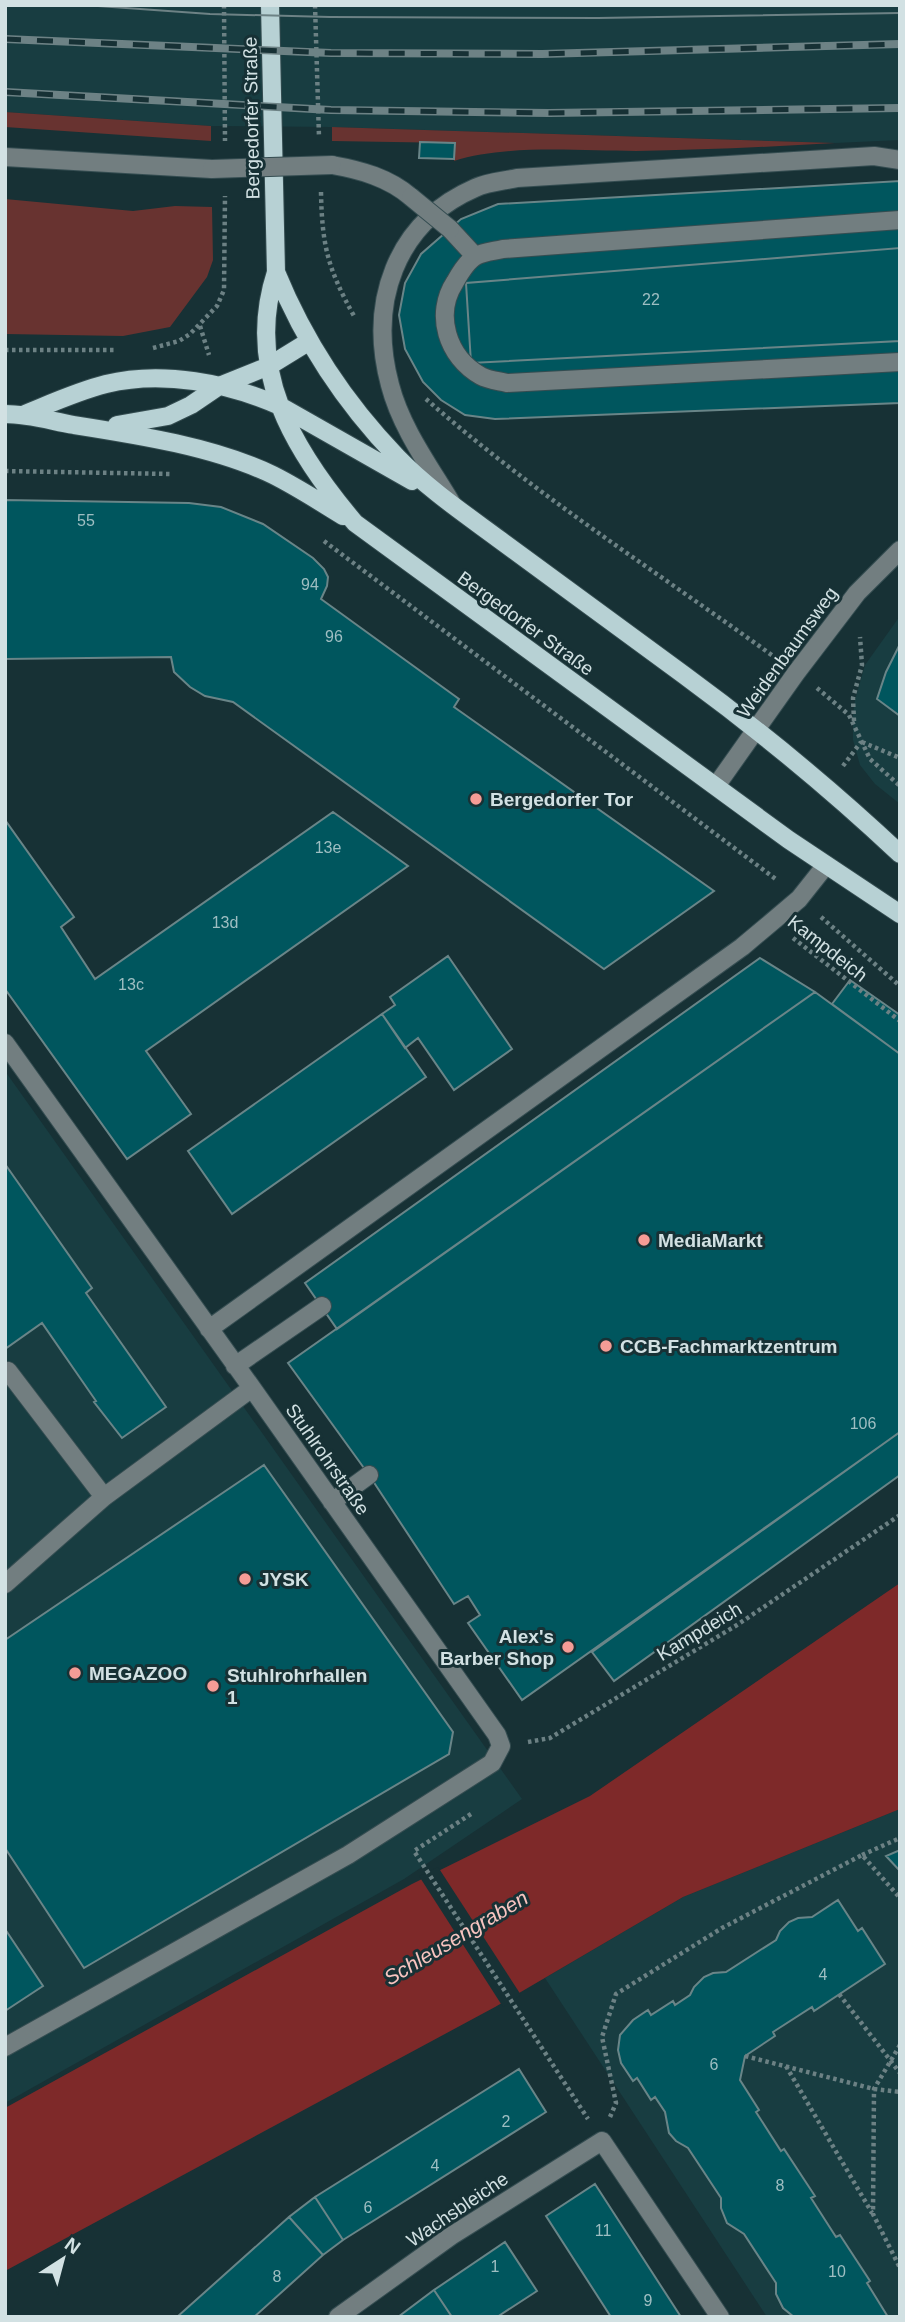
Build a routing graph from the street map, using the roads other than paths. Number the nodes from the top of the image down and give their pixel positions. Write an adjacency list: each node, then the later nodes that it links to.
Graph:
1 (270, 5): 6 (main road, Bergedorfer Straße)
2 (5, 157): 5 (street, bridge)
3 (900, 160): 15 (street)
4 (900, 220): 5 (street)
5 (475, 256): 8 (street)
6 (276, 272): 7 (main road, Bergedorfer Straße); 9 (main road, Bergedorfer Straße)
7 (308, 342): 9 (main road); 15 (main road, Bergedorfer Straße)
8 (900, 362)
9 (269, 366): 10 (main road); 11 (main road, Bergedorfer Straße)
10 (219, 386): 11 (main road); 13 (main road); 14 (main road)
11 (280, 406): 15 (main road); 16 (main road, Bergedorfer Straße)
12 (5, 414): 13 (main road)
13 (25, 414): 14 (main road)
14 (71, 424): 16 (main road)
15 (452, 504): 18 (main road, Bergedorfer Straße)
16 (355, 523): 19 (main road, Bergedorfer Straße)
17 (900, 550): 18 (street, Weidenbaumsweg)
18 (756, 730): 19 (street, Weidenbaumsweg); 20 (main road, Bergedorfer Straße)
19 (716, 786): 21 (main road, Bergedorfer Straße)
20 (900, 854)
21 (826, 866): 22 (main road, Bergedorfer Straße); 25 (street)
22 (900, 914)
23 (5, 1043): 25 (street, Stuhlrohrstraße)
24 (322, 1307): 26 (street)
25 (209, 1329): 26 (street, Stuhlrohrstraße)
26 (235, 1366): 28 (street, Stuhlrohrstraße)
27 (5, 1373): 30 (street)
28 (252, 1388): 30 (street); 31 (street, Stuhlrohrstraße)
29 (369, 1475): 31 (street)
30 (104, 1497): 32 (street)
31 (332, 1502): 33 (street, Stuhlrohrstraße)
32 (5, 1584)
33 (5, 2047)
34 (338, 2317): 35 (street, Wachsbleiche)
35 (720, 2317)

